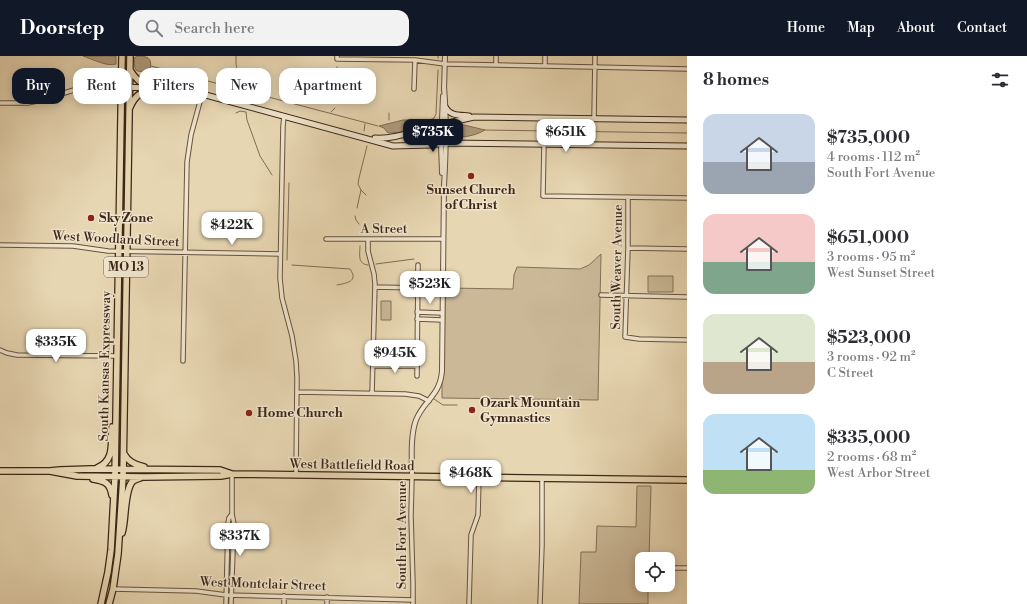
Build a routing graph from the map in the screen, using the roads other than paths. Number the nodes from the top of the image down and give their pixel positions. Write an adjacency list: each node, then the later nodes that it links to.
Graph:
1 (122, 56): 12 (main road, South Kansas Expressway / MO 13)
2 (130, 56): 13 (main road, South Kansas Expressway / MO 13)
3 (445, 56): 9 (street, South Fort Avenue)
4 (496, 56): 10 (street)
5 (545, 56): 11 (street)
6 (595, 56): 14 (street)
7 (337, 57): 8 (street)
8 (415, 60): 9 (street); 19 (street)
9 (445, 64): 10 (street); 18 (street, South Fort Avenue)
10 (496, 65): 11 (street)
11 (544, 66): 14 (street)
12 (122, 68)
13 (129, 68)
14 (595, 68): 15 (street); 31 (street)
15 (687, 69)
16 (131, 72): 17 (main road)
17 (139, 81)
18 (444, 87): 27 (street, South Fort Avenue); 33 (street, South Fort Avenue)
19 (414, 89)
20 (73, 90): 23 (street)
21 (139, 95): 28 (main road)
22 (208, 96): 29 (main road)
23 (0, 103)
24 (121, 104): 46 (main road, South Kansas Expressway / MO 13)
25 (128, 104): 28 (main road, South Kansas Expressway / MO 13)
26 (199, 104): 48 (street)
27 (446, 108): 30 (main road); 33 (street, South Fort Avenue)
28 (128, 112): 47 (main road, South Kansas Expressway / MO 13)
29 (284, 116): 34 (main road); 49 (street)
30 (474, 117): 31 (main road); 33 (main road)
31 (594, 119): 32 (main road)
32 (687, 120)
33 (444, 124): 34 (main road); 35 (street, South Fort Avenue)
34 (364, 137): 35 (main road)
35 (443, 143): 36 (main road); 42 (street, South Fort Avenue)
36 (544, 144): 37 (main road); 38 (street)
37 (687, 146)
38 (628, 197): 39 (street); 44 (street, South Weaver Avenue)
39 (687, 198)
40 (326, 238): 41 (street, A Street)
41 (368, 239): 42 (street, A Street); 51 (street)
42 (443, 239): 57 (street, South Fort Avenue)
43 (0, 245): 46 (street, West Woodland Street)
44 (628, 248): 45 (street); 54 (street, South Weaver Avenue)
45 (687, 249)
46 (118, 252): 47 (street, West Woodland Street); 62 (main road, South Kansas Expressway / MO 13)
47 (126, 252): 48 (street, West Woodland Street); 71 (main road, South Kansas Expressway / MO 13)
48 (185, 253): 49 (street, West Woodland Street); 63 (street)
49 (280, 254): 67 (street)
50 (418, 265): 52 (street)
51 (375, 287): 52 (street); 64 (street)
52 (418, 288): 56 (street)
53 (601, 295): 54 (street)
54 (626, 295): 55 (street); 60 (street, South Weaver Avenue)
55 (687, 297)
56 (417, 312): 57 (street); 58 (street)
57 (442, 313): 59 (street, South Fort Avenue)
58 (417, 319): 59 (street); 65 (street)
59 (442, 320): 70 (street, South Fort Avenue)
60 (687, 340)
61 (0, 350): 62 (street)
62 (116, 356): 69 (main road, South Kansas Expressway / MO 13)
63 (183, 362)
64 (373, 366): 65 (street); 68 (street)
65 (417, 366): 66 (street)
66 (417, 376)
67 (297, 392): 68 (street); 79 (street)
68 (372, 393): 70 (street)
69 (116, 401): 72 (main road); 73 (main road, South Kansas Expressway / MO 13)
70 (429, 401): 84 (street, South Fort Avenue)
71 (123, 453): 74 (main road, South Kansas Expressway / MO 13); 75 (main road)
72 (91, 469): 73 (main road, West Battlefield Road); 77 (main road, West Battlefield Road)
73 (115, 469): 74 (main road, West Battlefield Road); 81 (main road, South Kansas Expressway / MO 13)
74 (123, 469): 75 (main road, West Battlefield Road); 82 (main road, South Kansas Expressway / MO 13)
75 (164, 470): 78 (main road, West Battlefield Road)
76 (0, 471): 77 (main road, West Battlefield Road)
77 (50, 471): 80 (main road, West Battlefield Road)
78 (232, 474): 79 (main road, West Battlefield Road); 83 (main road, West Battlefield Road); 88 (street)
79 (296, 474): 84 (main road, West Battlefield Road)
80 (77, 476): 81 (main road, West Battlefield Road); 89 (main road)
81 (115, 477): 82 (main road, West Battlefield Road); 89 (main road, South Kansas Expressway / MO 13)
82 (123, 477): 83 (main road, West Battlefield Road); 90 (main road, South Kansas Expressway / MO 13)
83 (144, 477): 90 (main road)
84 (412, 477): 85 (main road, West Battlefield Road); 99 (street, South Fort Avenue)
85 (479, 477): 86 (main road, West Battlefield Road); 107 (street)
86 (542, 478): 87 (main road, West Battlefield Road); 108 (street)
87 (687, 480)
88 (232, 514): 94 (street); 95 (street)
89 (112, 529): 100 (main road, South Kansas Expressway / MO 13)
90 (119, 543): 93 (main road, South Kansas Expressway / MO 13)
91 (675, 568): 92 (street)
92 (687, 568)
93 (112, 589): 94 (street, West Montclair Street); 101 (main road, South Kansas Expressway / MO 13)
94 (226, 595): 95 (street, West Montclair Street); 102 (street)
95 (231, 595): 96 (street, West Montclair Street); 103 (street)
96 (284, 596): 97 (street, West Montclair Street); 104 (street)
97 (327, 597): 98 (street, West Montclair Street); 105 (street)
98 (369, 599): 99 (street, West Montclair Street); 106 (street)
99 (413, 602)
100 (101, 604)
101 (108, 604)
102 (226, 604)
103 (231, 604)
104 (284, 604)
105 (327, 604)
106 (368, 604)
107 (469, 604)
108 (540, 604)

